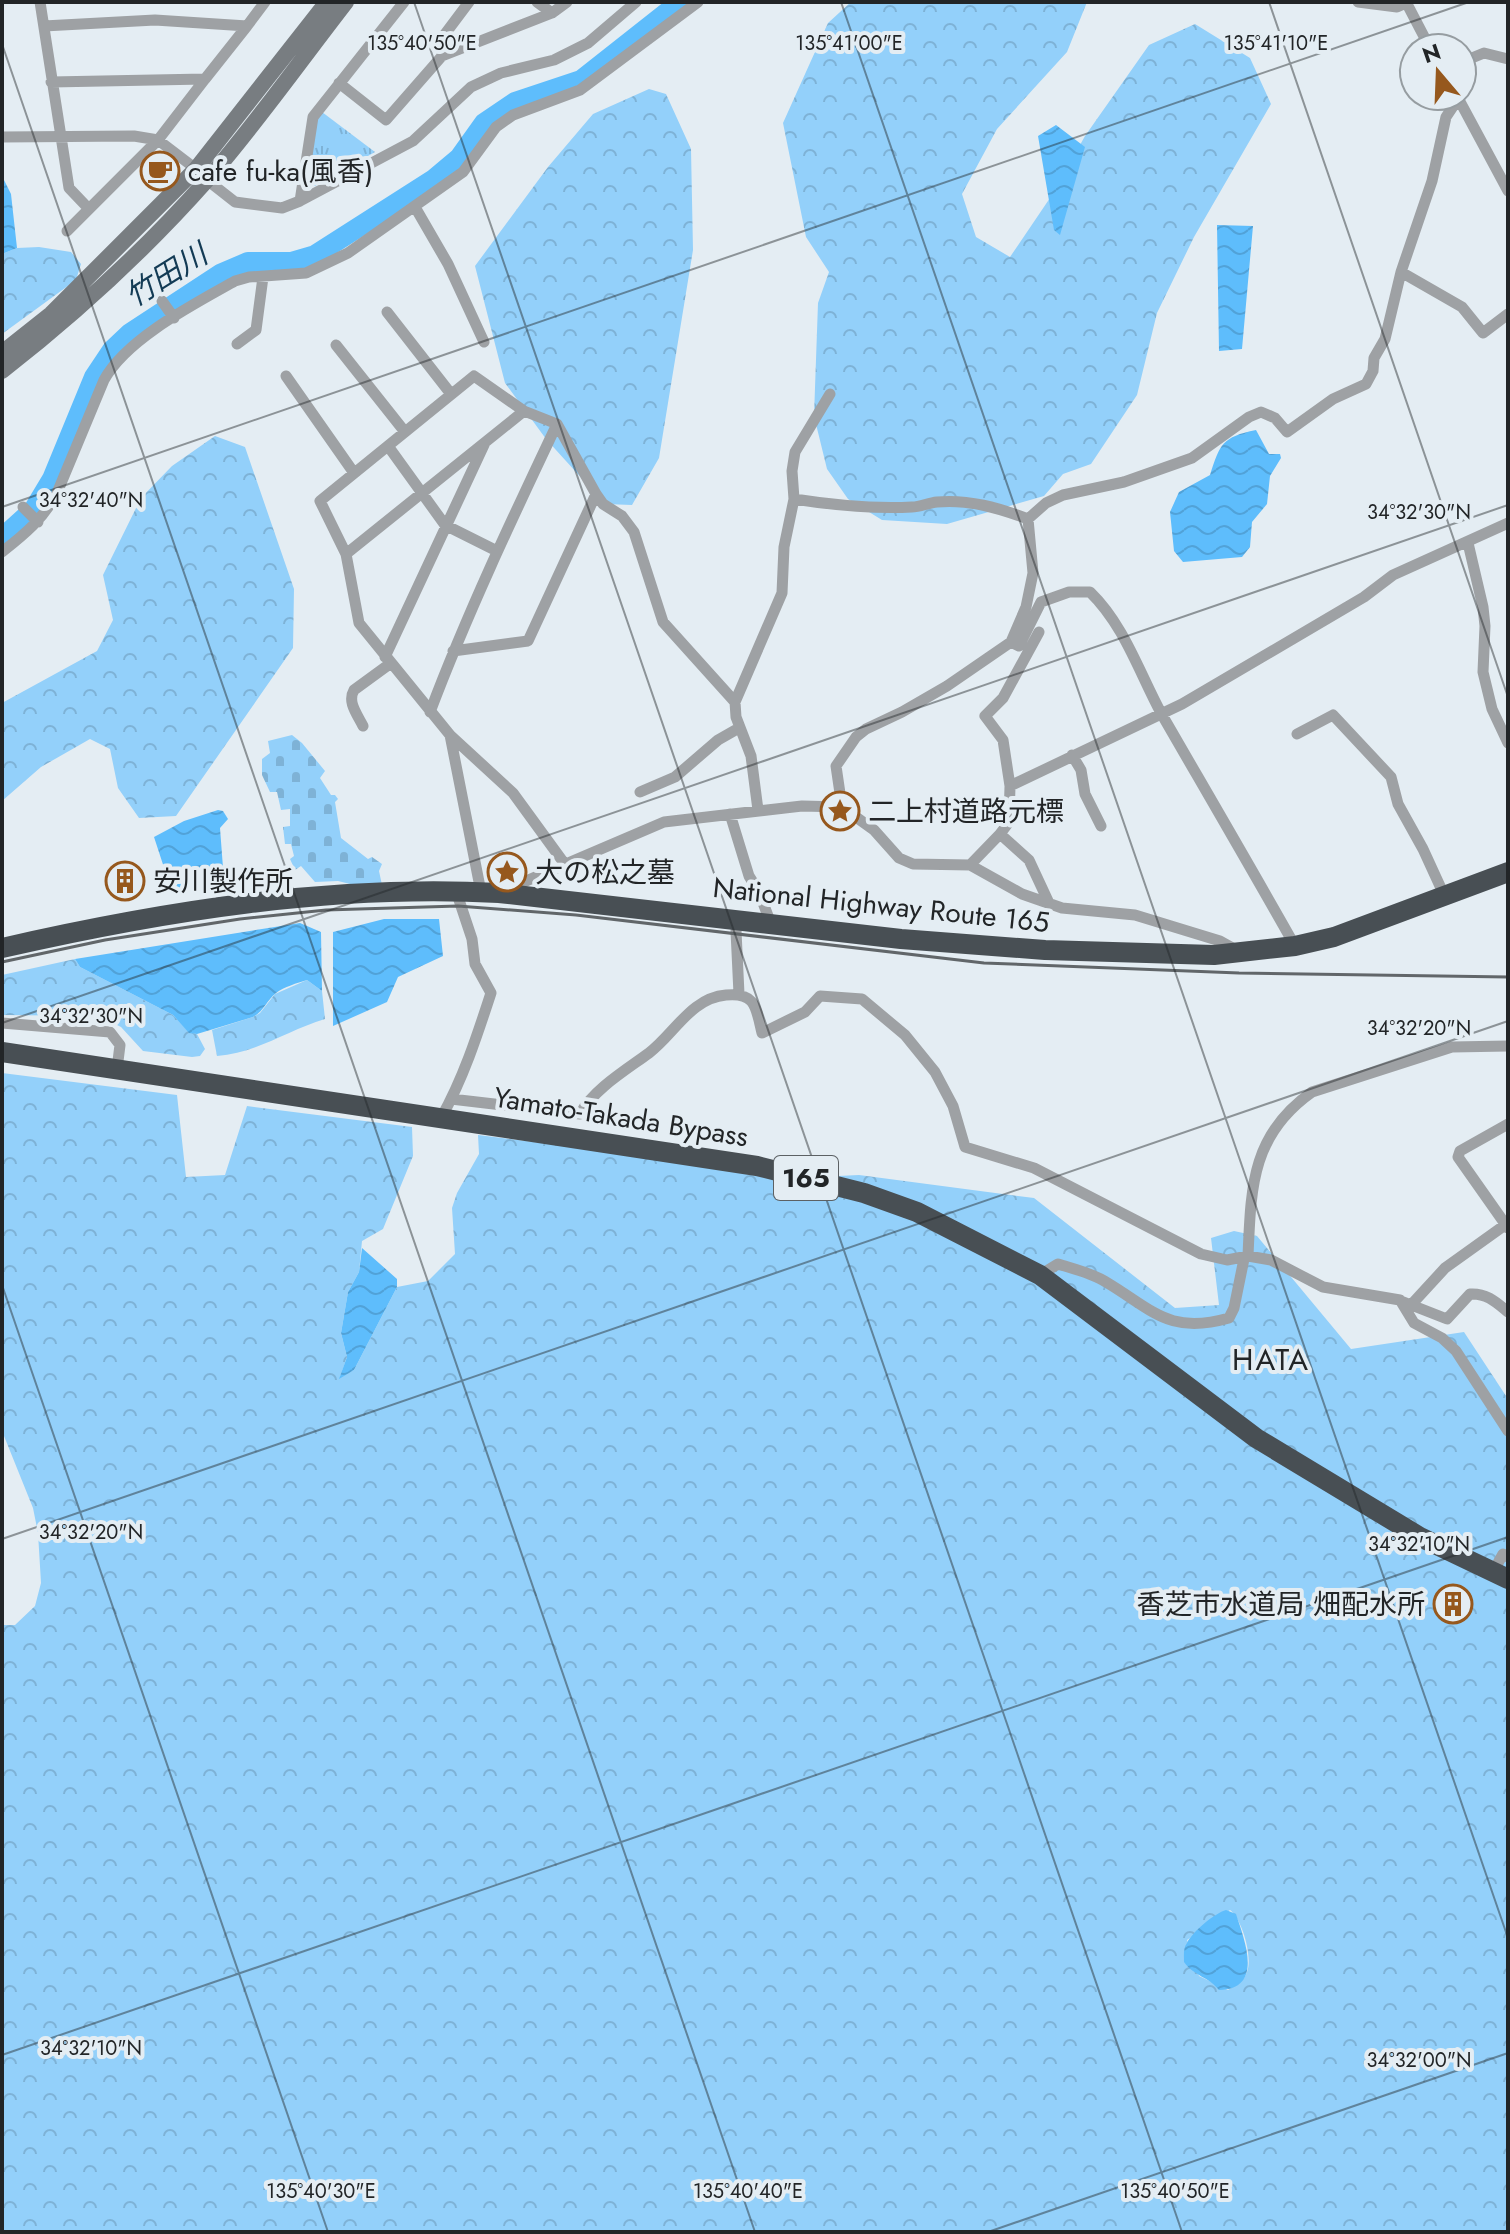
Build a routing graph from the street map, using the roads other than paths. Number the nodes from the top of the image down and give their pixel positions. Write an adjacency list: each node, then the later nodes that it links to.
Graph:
1 (40, 2): 14 (street)
2 (265, 2): 15 (street)
3 (327, 2): 28 (main road)
4 (346, 2): 28 (main road)
5 (404, 2): 22 (street)
6 (469, 2): 18 (street)
7 (537, 2): 13 (street)
8 (567, 2): 13 (street)
9 (636, 2): 30 (street)
10 (698, 2): 31 (street)
11 (1358, 2): 12 (street)
12 (1406, 2): 16 (street)
13 (552, 13): 18 (street)
14 (44, 26): 15 (street); 21 (street)
15 (247, 26): 20 (street)
16 (1422, 32)
17 (1478, 55): 19 (street)
18 (442, 56): 22 (street)
19 (1508, 59)
20 (205, 79): 21 (street); 27 (street)
21 (51, 82): 25 (street)
22 (339, 83): 30 (street)
23 (1449, 112): 34 (street)
24 (1466, 112): 29 (street)
25 (59, 136): 26 (street); 27 (street); 32 (street)
26 (2, 137)
27 (158, 140): 28 (street); 32 (street)
28 (202, 174): 30 (street); 43 (main road); 44 (main road)
29 (1508, 191)
30 (300, 201)
31 (415, 207): 35 (street); 40 (street)
32 (89, 209): 33 (street)
33 (67, 231)
34 (1401, 272): 38 (street); 58 (street)
35 (263, 277): 39 (street); 41 (street)
36 (162, 301): 39 (street)
37 (387, 312): 46 (street)
38 (1508, 314)
39 (174, 318): 59 (street)
40 (484, 342)
41 (237, 344)
42 (336, 345): 50 (street)
43 (2, 353)
44 (2, 371)
45 (286, 376): 53 (street)
46 (451, 394): 48 (street); 50 (street)
47 (830, 394): 56 (street)
48 (524, 411): 49 (street); 51 (street)
49 (557, 424): 55 (street); 63 (street)
50 (405, 432): 52 (street)
51 (484, 445): 54 (street); 61 (street)
52 (388, 446): 53 (street); 54 (street)
53 (354, 473): 65 (street)
54 (422, 494): 61 (street); 65 (street)
55 (596, 494): 68 (street); 70 (street)
56 (794, 499): 58 (street); 70 (street)
57 (23, 507): 59 (street)
58 (1028, 519): 67 (street)
59 (38, 522): 64 (street)
60 (1508, 523): 62 (street)
61 (445, 525): 63 (street); 69 (street)
62 (1468, 543): 72 (street); 77 (street)
63 (497, 551): 68 (street)
64 (2, 552)
65 (346, 554): 69 (street)
66 (1039, 632): 79 (street)
67 (1011, 642): 72 (street); 81 (street)
68 (453, 651): 71 (street)
69 (388, 660): 71 (street); 73 (street)
70 (735, 702): 74 (street)
71 (430, 712): 76 (street)
72 (1161, 712): 78 (street); 95 (street)
73 (363, 726)
74 (739, 728): 80 (street); 82 (street)
75 (1297, 734): 91 (street)
76 (450, 735): 86 (street); 90 (street)
77 (1508, 743)
78 (1072, 755): 79 (street); 84 (street)
79 (1010, 786): 85 (street)
80 (640, 792)
81 (842, 807): 82 (street); 87 (street)
82 (758, 810): 83 (street)
83 (730, 814): 86 (street); 94 (street)
84 (1101, 826)
85 (1000, 834): 87 (street); 92 (street)
86 (564, 863): 90 (street)
87 (970, 865): 92 (street)
88 (1508, 872): 91 (highway, National Highway Route 165)
89 (456, 891): 90 (highway, National Highway Route 165); 96 (highway, National Highway Route 165); 103 (street)
90 (490, 892): 93 (highway, National Highway Route 165)
91 (1445, 897): 95 (highway, National Highway Route 165)
92 (1049, 903): 97 (street)
93 (739, 920): 94 (highway, National Highway Route 165); 98 (street)
94 (771, 924): 97 (highway, National Highway Route 165)
95 (1295, 946): 97 (highway, National Highway Route 165)
96 (2, 948)
97 (1242, 953)
98 (739, 994): 103 (street); 107 (street)
99 (2, 1023): 102 (street)
100 (1508, 1046): 107 (street)
101 (2, 1052): 102 (highway, Yamato-Takada Bypass / 165)
102 (117, 1069): 104 (highway, Yamato-Takada Bypass / 165)
103 (451, 1099): 104 (street)
104 (441, 1118): 108 (highway, Yamato-Takada Bypass / 165)
105 (1508, 1124): 106 (street)
106 (1507, 1227): 109 (street)
107 (1246, 1258): 108 (street); 109 (street)
108 (1040, 1275): 113 (highway, Yamato-Takada Bypass / 165)
109 (1405, 1302): 110 (street); 111 (street)
110 (1508, 1312)
111 (1508, 1431)
112 (1508, 1557): 113 (street)
113 (1501, 1575)

